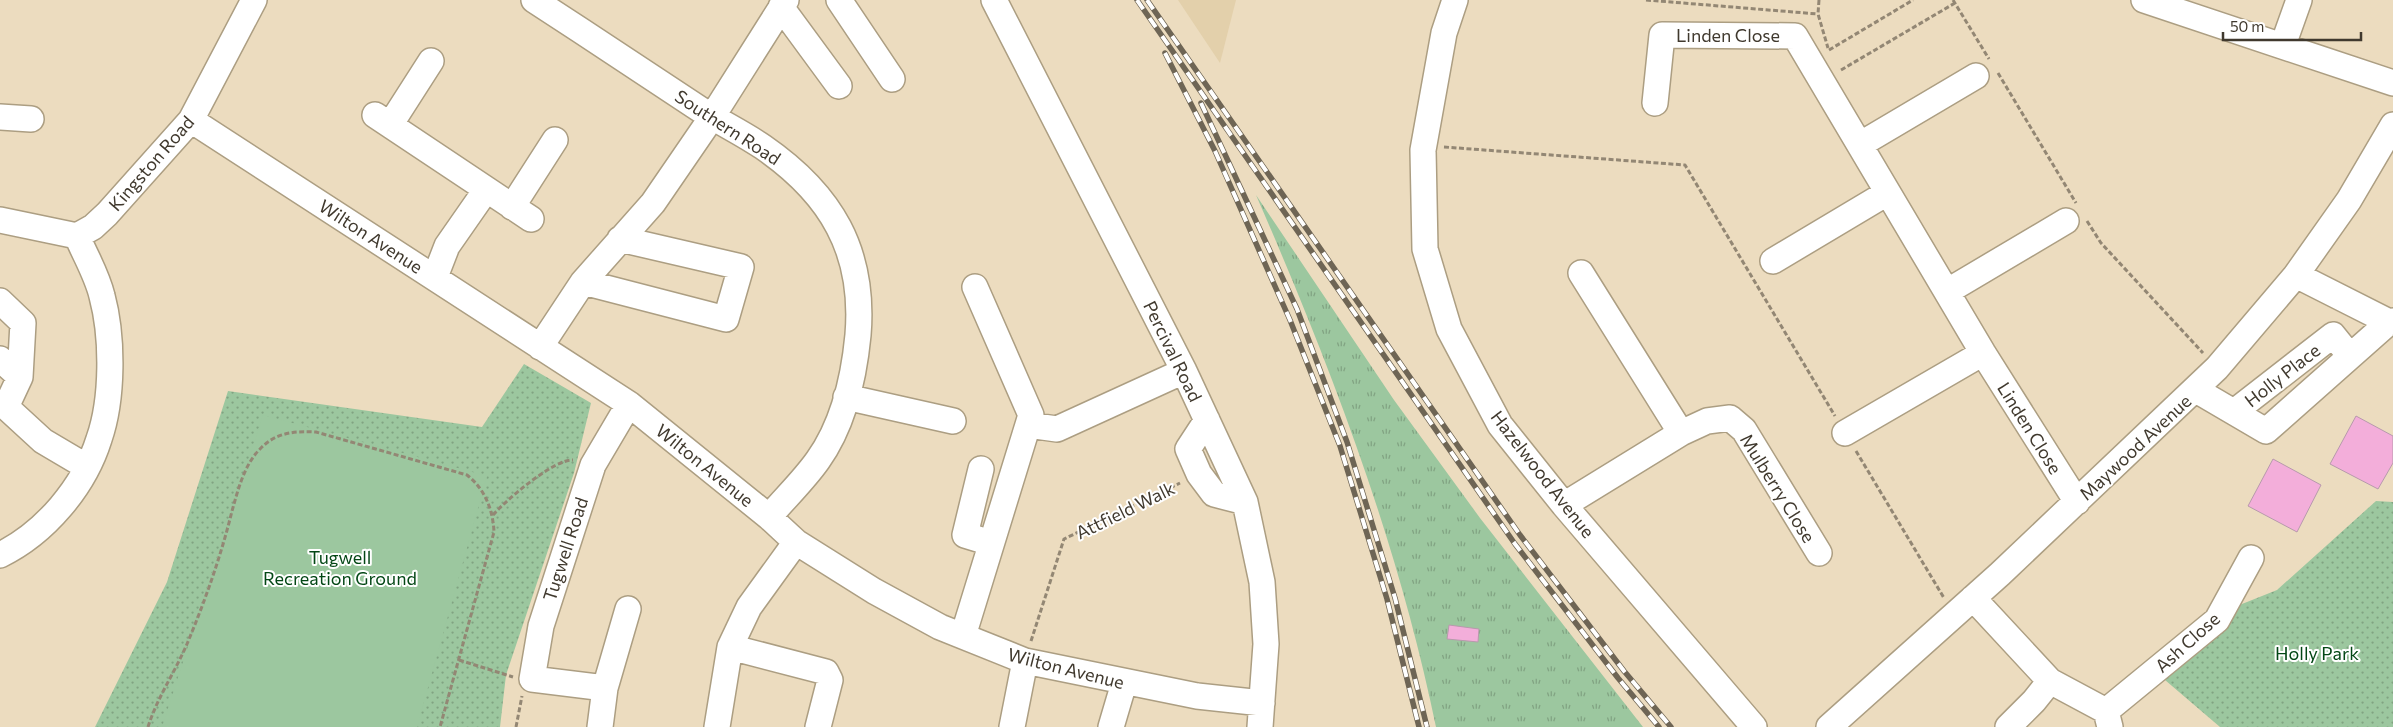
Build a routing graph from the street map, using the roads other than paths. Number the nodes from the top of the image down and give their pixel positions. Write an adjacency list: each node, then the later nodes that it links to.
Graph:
1 (254, 0): 19 (street, Kingston Road)
2 (534, 0): 17 (street, Southern Road)
3 (839, 0): 12 (street)
4 (994, 0): 42 (street, Percival Road)
5 (1455, 0): 58 (street, Hazelwood Avenue)
6 (2144, 0): 9 (street)
7 (2299, 0): 9 (street)
8 (784, 4): 14 (street); 17 (street)
9 (2283, 45): 13 (street)
10 (431, 61): 23 (street)
11 (1987, 69): 22 (street)
12 (892, 78)
13 (2393, 83)
14 (839, 86)
15 (1655, 103): 22 (street, Linden Close)
16 (0, 117): 18 (street)
17 (712, 117): 28 (street); 45 (street, Southern Road)
18 (31, 119)
19 (191, 120): 27 (street, Kingston Road); 32 (street, Wilton Avenue)
20 (2393, 124): 31 (street, Maywood Avenue)
21 (555, 140): 23 (street)
22 (1861, 144): 24 (street, Linden Close)
23 (486, 190): 32 (street)
24 (1888, 193): 29 (street); 35 (street, Linden Close)
25 (2077, 217): 35 (street)
26 (0, 220): 27 (street)
27 (77, 236): 54 (street)
28 (620, 239): 33 (street); 33 (street)
29 (1773, 261)
30 (1581, 273): 52 (street)
31 (2296, 274): 37 (street, Holly Place); 44 (street, Maywood Avenue)
32 (435, 277): 38 (street, Wilton Avenue)
33 (582, 282): 38 (street)
34 (975, 287): 51 (street)
35 (1948, 290): 39 (street, Linden Close)
36 (0, 301): 43 (street)
37 (2391, 322): 40 (street, Holly Place)
38 (540, 347): 46 (street, Wilton Avenue)
39 (1983, 353): 53 (street); 57 (street, Linden Close)
40 (2350, 356): 48 (street, Holly Place); 48 (street, Holly Place)
41 (0, 359): 43 (street)
42 (1184, 371): 49 (street, Percival Road); 51 (street)
43 (20, 377): 47 (street)
44 (2196, 390): 48 (street, Holly Place); 57 (street, Maywood Avenue)
45 (846, 397): 50 (street); 59 (street, Southern Road)
46 (630, 404): 59 (street, Wilton Avenue); 72 (street, Tugwell Road)
47 (3, 411): 54 (street)
48 (2234, 412)
49 (1207, 420): 56 (street, Percival Road); 56 (street)
50 (953, 421)
51 (1028, 425): 61 (street)
52 (1681, 433): 58 (street, Mulberry Close); 62 (street, Mulberry Close)
53 (1845, 433)
54 (87, 467): 63 (street)
55 (981, 469): 61 (street)
56 (1245, 502): 73 (street, Percival Road)
57 (2076, 502): 65 (street, Maywood Avenue)
58 (1564, 505): 80 (street, Hazelwood Avenue)
59 (769, 517): 60 (street, Wilton Avenue)
60 (796, 542): 67 (street, Wilton Avenue); 68 (street)
61 (991, 543): 67 (street)
62 (1819, 552)
63 (0, 555)
64 (2251, 558): 74 (street, Ash Close)
65 (1973, 598): 70 (street, Ash Close); 81 (street, Maywood Avenue)
66 (628, 609): 72 (street)
67 (964, 636): 69 (street, Wilton Avenue)
68 (730, 647): 76 (street); 77 (street)
69 (1025, 662): 71 (street, Wilton Avenue); 78 (street)
70 (2050, 681): 74 (street, Ash Close); 82 (street)
71 (1124, 683): 73 (street, Wilton Avenue); 79 (street)
72 (605, 688): 75 (street)
73 (1261, 715)
74 (2108, 719)
75 (600, 727)
76 (717, 727)
77 (818, 727)
78 (1012, 727)
79 (1111, 727)
80 (1754, 727)
81 (1828, 727)
82 (2008, 727)

